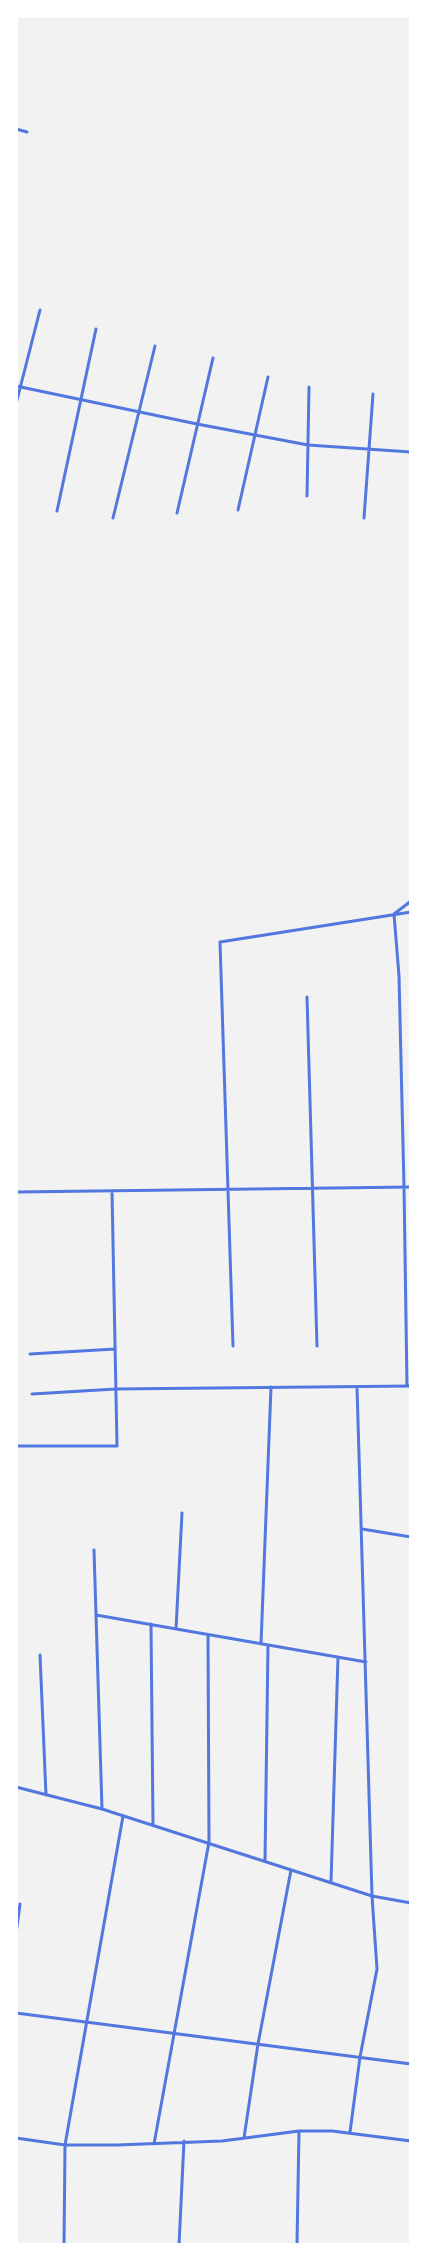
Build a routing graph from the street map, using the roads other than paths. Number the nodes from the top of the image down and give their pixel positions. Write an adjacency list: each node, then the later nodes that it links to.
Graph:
1 (16, 129): 2 (street)
2 (28, 132)
3 (40, 310): 8 (street)
4 (96, 329): 11 (street)
5 (155, 346): 13 (street)
6 (213, 358): 14 (street)
7 (268, 377): 15 (street)
8 (18, 386): 11 (street); 12 (street)
9 (309, 387): 16 (street)
10 (373, 394): 17 (street)
11 (81, 399): 13 (street); 21 (street)
12 (16, 404)
13 (139, 412): 14 (street); 23 (street)
14 (197, 424): 15 (street); 22 (street)
15 (255, 436): 16 (street); 20 (street)
16 (308, 445): 17 (street); 19 (street)
17 (369, 450): 18 (street); 24 (street)
18 (411, 452)
19 (307, 496)
20 (238, 510)
21 (57, 511)
22 (177, 513)
23 (113, 518)
24 (364, 518)
25 (411, 901): 27 (street)
26 (411, 912): 27 (street)
27 (394, 914): 29 (street); 32 (street)
28 (307, 997): 31 (street)
29 (404, 1187): 30 (street); 31 (street); 39 (street)
30 (411, 1187)
31 (314, 1188): 32 (street); 36 (street)
32 (228, 1189): 33 (street); 35 (street)
33 (112, 1191): 34 (street); 37 (street)
34 (16, 1192)
35 (233, 1346)
36 (317, 1346)
37 (115, 1349): 38 (street); 42 (street)
38 (30, 1354)
39 (409, 1386): 41 (street)
40 (270, 1387): 41 (street); 42 (street); 53 (street)
41 (357, 1387): 46 (street)
42 (116, 1389): 43 (street); 44 (street)
43 (32, 1394)
44 (16, 1446)
45 (182, 1513): 51 (street)
46 (362, 1529): 47 (street); 57 (street)
47 (411, 1537)
48 (94, 1550): 49 (street)
49 (96, 1615): 50 (street); 60 (street)
50 (150, 1624): 51 (street); 62 (street)
51 (176, 1629): 52 (street)
52 (208, 1635): 53 (street); 63 (street)
53 (261, 1644): 54 (street)
54 (268, 1645): 56 (street); 64 (street)
55 (40, 1655): 59 (street)
56 (338, 1658): 57 (street); 66 (street)
57 (366, 1662): 67 (street)
58 (16, 1787): 59 (street)
59 (46, 1795): 60 (street)
60 (102, 1809): 61 (street)
61 (123, 1816): 62 (street); 72 (street)
62 (153, 1825): 63 (street)
63 (209, 1842): 64 (street); 73 (street)
64 (265, 1861): 65 (street)
65 (292, 1870): 66 (street); 74 (street)
66 (331, 1882): 67 (street)
67 (372, 1896): 68 (street); 75 (street)
68 (411, 1903)
69 (20, 1904): 70 (street)
70 (16, 1934)
71 (16, 2013): 72 (street)
72 (88, 2022): 73 (street); 84 (street)
73 (174, 2033): 74 (street); 83 (street)
74 (258, 2044): 75 (street); 80 (street)
75 (360, 2057): 76 (street); 78 (street)
76 (411, 2064)
77 (299, 2131): 78 (street); 80 (street); 87 (street)
78 (350, 2132): 82 (street)
79 (16, 2138): 84 (street)
80 (244, 2138): 81 (street)
81 (184, 2142): 83 (street); 86 (street)
82 (411, 2142)
83 (154, 2144): 84 (street)
84 (65, 2145): 85 (street)
85 (64, 2245)
86 (179, 2245)
87 (297, 2245)

